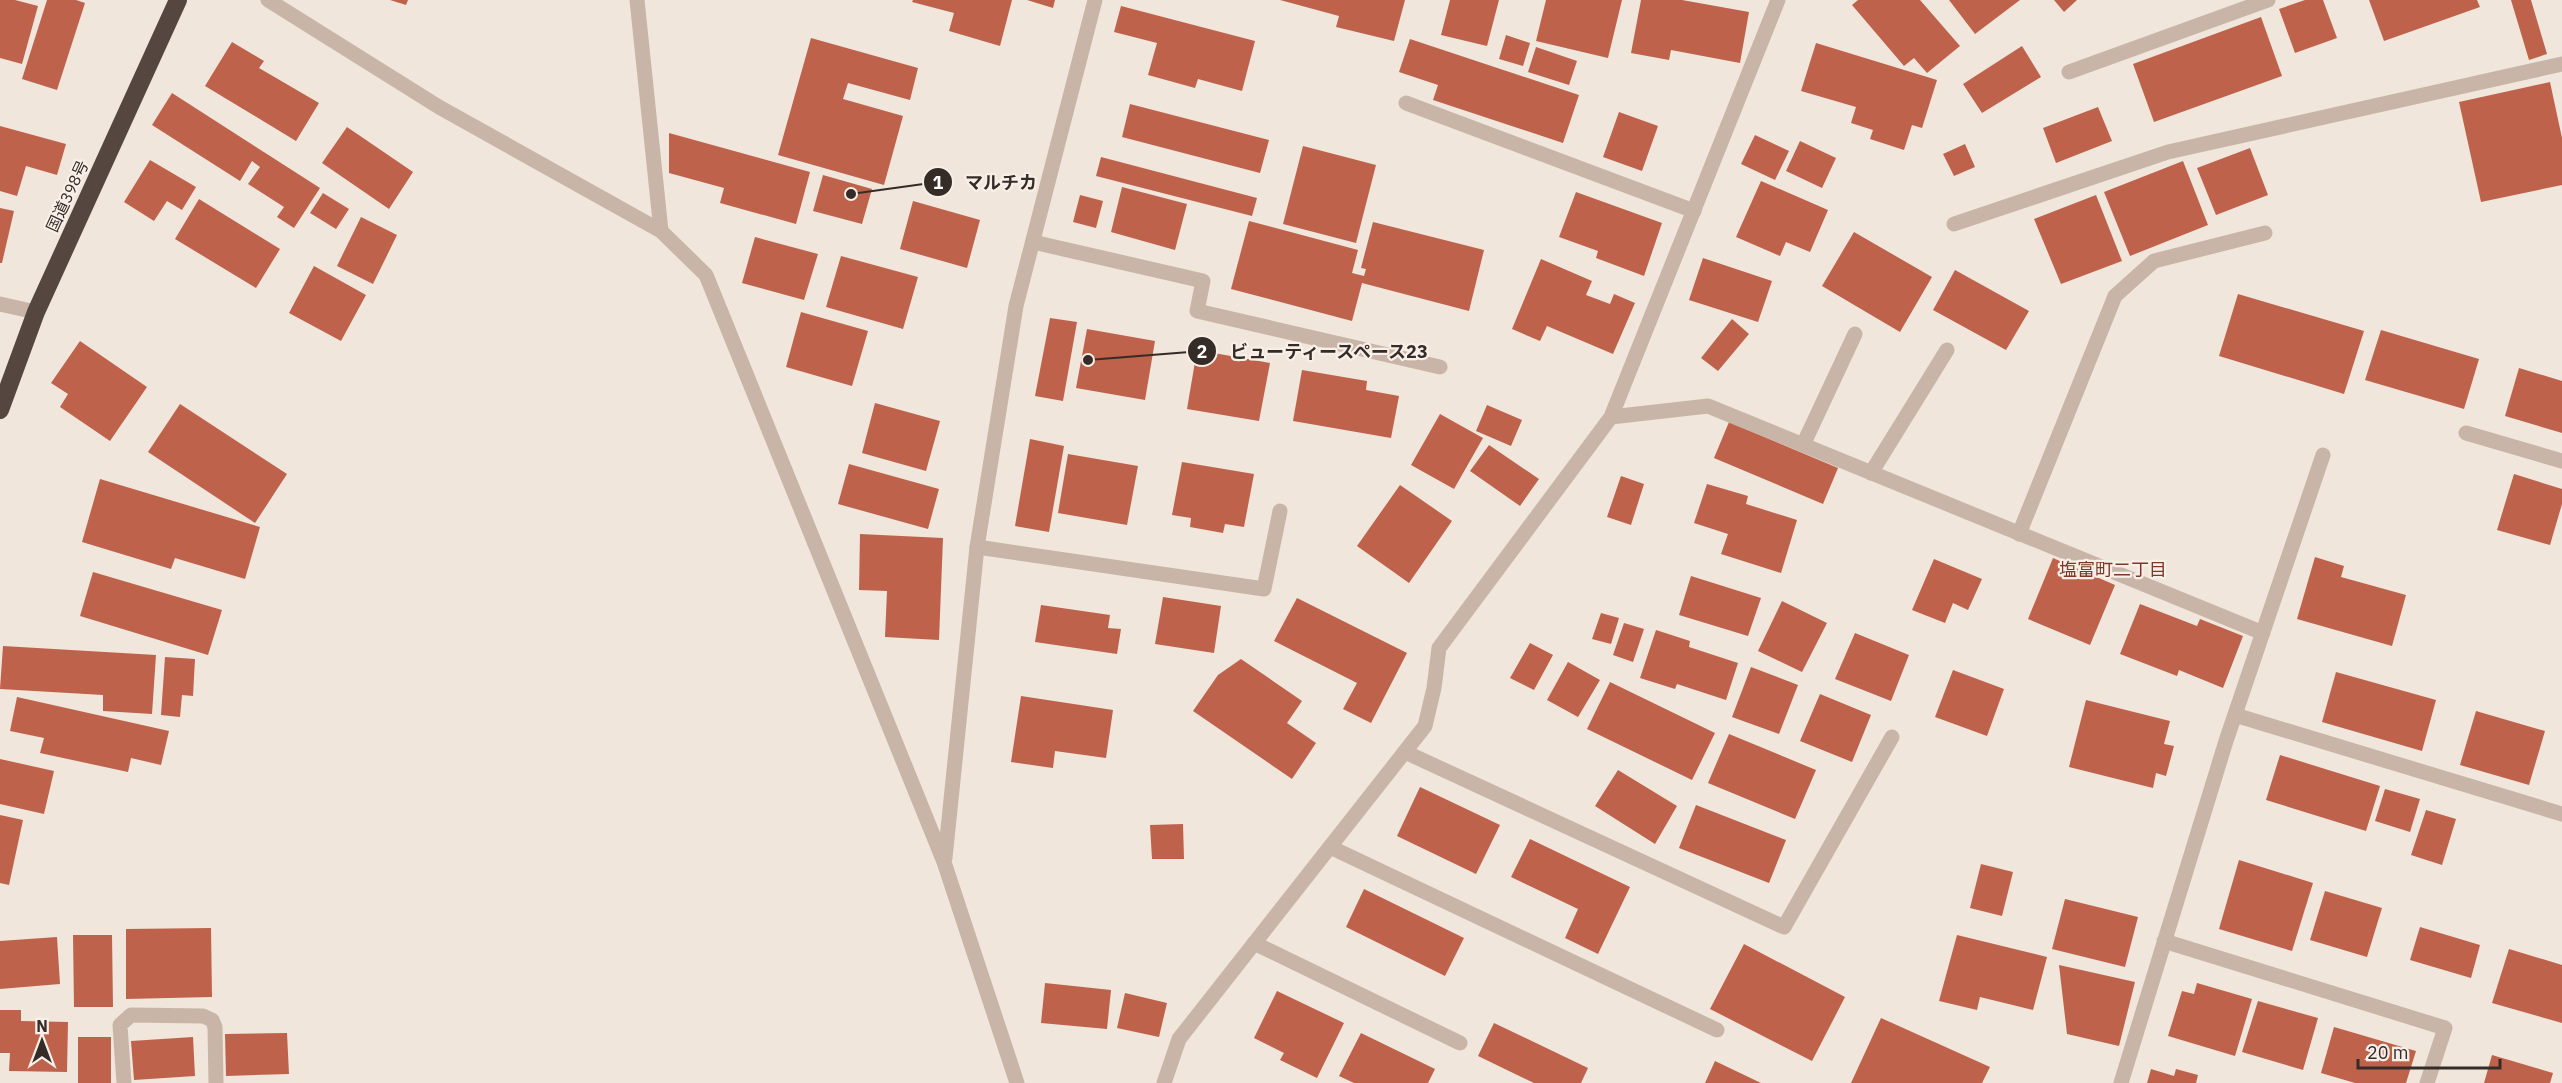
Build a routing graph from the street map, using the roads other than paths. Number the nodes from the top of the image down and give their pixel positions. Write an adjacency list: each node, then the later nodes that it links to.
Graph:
1 (178, 0): 16 (highway, 国道398号)
2 (268, 0): 12 (street)
3 (637, 0): 12 (street)
4 (1095, 0): 14 (street)
5 (1778, 0): 10 (street)
6 (2268, 0): 8 (street)
7 (2562, 64): 11 (street)
8 (2069, 72)
9 (1406, 103): 10 (street)
10 (1694, 211): 21 (street)
11 (1954, 224)
12 (661, 231): 36 (street)
13 (2265, 233): 28 (street)
14 (1033, 242): 19 (street); 29 (street)
15 (0, 304): 16 (street)
16 (36, 312): 20 (highway, 国道398号)
17 (1855, 334): 23 (street)
18 (1947, 350): 26 (street)
19 (1440, 367)
20 (0, 410)
21 (1611, 417): 23 (street); 33 (street)
22 (2466, 433): 25 (street)
23 (1803, 445): 26 (street)
24 (2323, 454): 30 (street)
25 (2562, 461)
26 (1871, 473): 28 (street)
27 (1280, 512): 29 (street)
28 (2019, 534): 30 (street)
29 (977, 547): 36 (street)
30 (2263, 633): 31 (street)
31 (2235, 716): 34 (street); 37 (street)
32 (1892, 737): 33 (street)
33 (1405, 752): 35 (street)
34 (2562, 814)
35 (1330, 847): 38 (street); 39 (street)
36 (944, 862): 43 (street)
37 (2164, 941): 45 (street); 46 (street)
38 (1254, 943): 40 (street); 44 (street)
39 (1716, 1030)
40 (1460, 1043)
41 (124, 1083): 42 (street)
42 (216, 1083)
43 (1017, 1083)
44 (1164, 1083)
45 (2121, 1083)
46 (2427, 1083)

